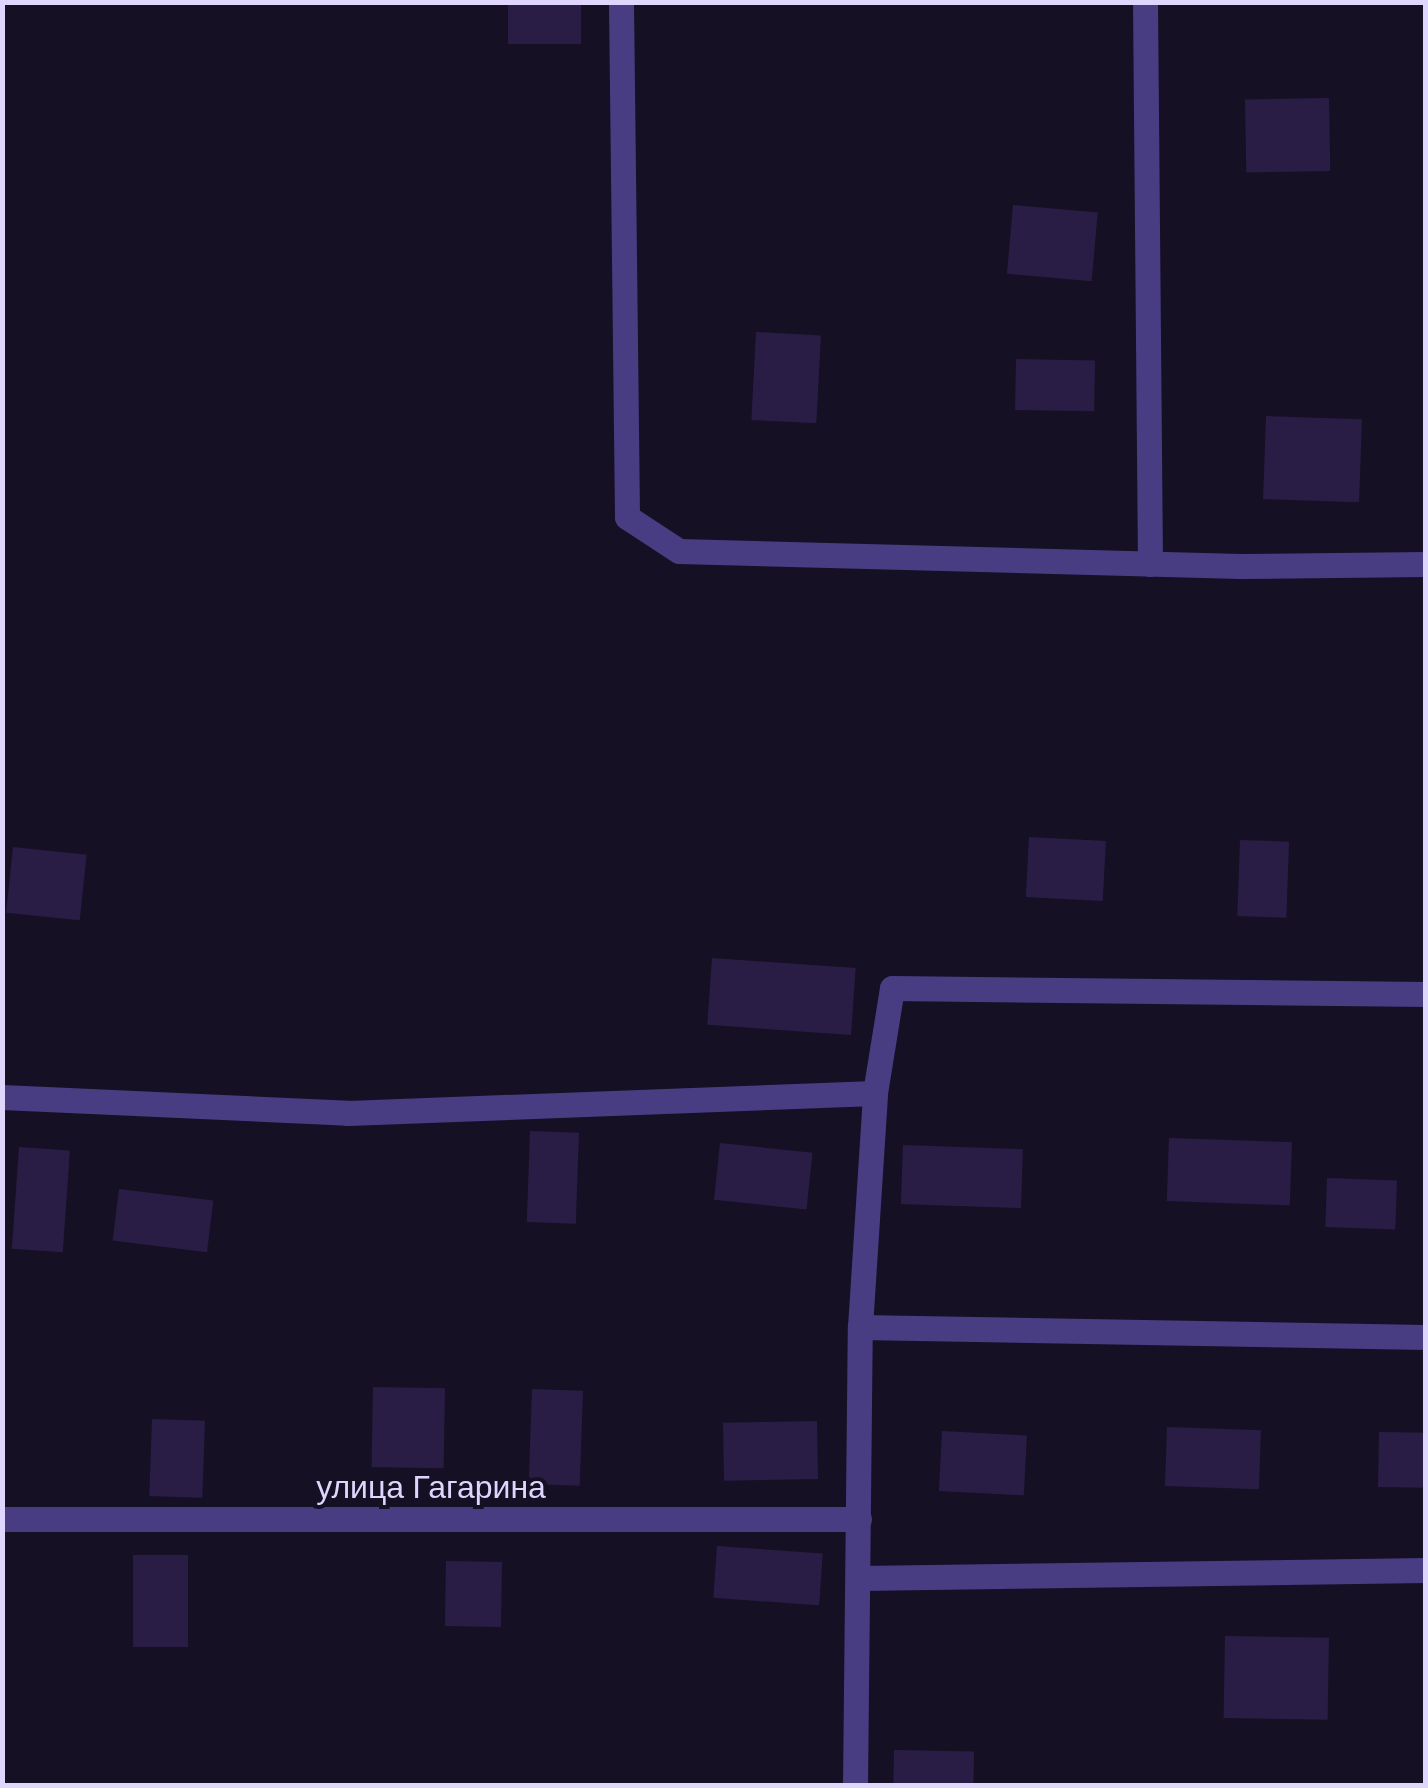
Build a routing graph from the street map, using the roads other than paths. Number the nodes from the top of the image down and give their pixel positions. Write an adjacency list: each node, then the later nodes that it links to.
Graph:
1 (621, 2): 3 (street)
2 (1145, 2): 3 (street)
3 (1150, 564): 4 (street)
4 (1426, 564)
5 (1426, 994): 6 (street)
6 (875, 1093): 7 (street); 8 (street)
7 (2, 1097)
8 (860, 1327): 9 (street); 11 (street)
9 (1426, 1337)
10 (2, 1520): 11 (street, улица Гагарина)
11 (859, 1520): 13 (street)
12 (1426, 1570): 13 (street)
13 (859, 1578): 14 (street)
14 (855, 1786)

